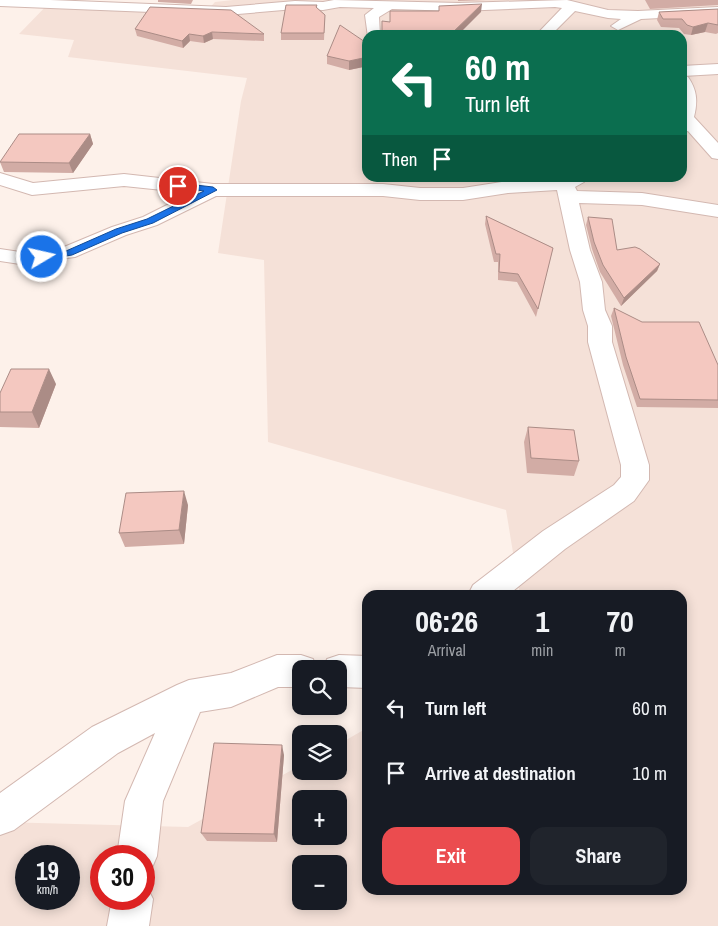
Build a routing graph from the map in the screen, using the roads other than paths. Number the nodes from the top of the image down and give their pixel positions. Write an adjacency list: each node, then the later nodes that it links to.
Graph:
1 (55, 0): 5 (street)
2 (77, 0): 3 (street)
3 (218, 0)
4 (239, 0): 9 (street)
5 (28, 1): 6 (street); 9 (street); 13 (street)
6 (0, 2)
7 (566, 2): 8 (street); 11 (street); 16 (street)
8 (390, 4): 9 (street); 15 (street)
9 (255, 10)
10 (718, 11): 12 (street)
11 (591, 12): 12 (street); 14 (street)
12 (638, 15): 14 (street)
13 (1, 16)
14 (618, 26): 17 (street)
15 (373, 30)
16 (547, 30)
17 (625, 30)
18 (718, 69): 19 (street)
19 (687, 71)
20 (687, 89): 21 (street)
21 (687, 108)
22 (687, 126): 23 (street)
23 (718, 154)
24 (0, 179): 26 (street)
25 (569, 184): 26 (street); 27 (street); 29 (street)
26 (213, 190): 28 (street)
27 (718, 212)
28 (0, 255)
29 (490, 590)
30 (292, 671): 33 (street)
31 (347, 671): 32 (street)
32 (362, 672)
33 (189, 697): 34 (street); 35 (street)
34 (0, 816)
35 (138, 845)
36 (130, 910): 37 (street)
37 (128, 926)

